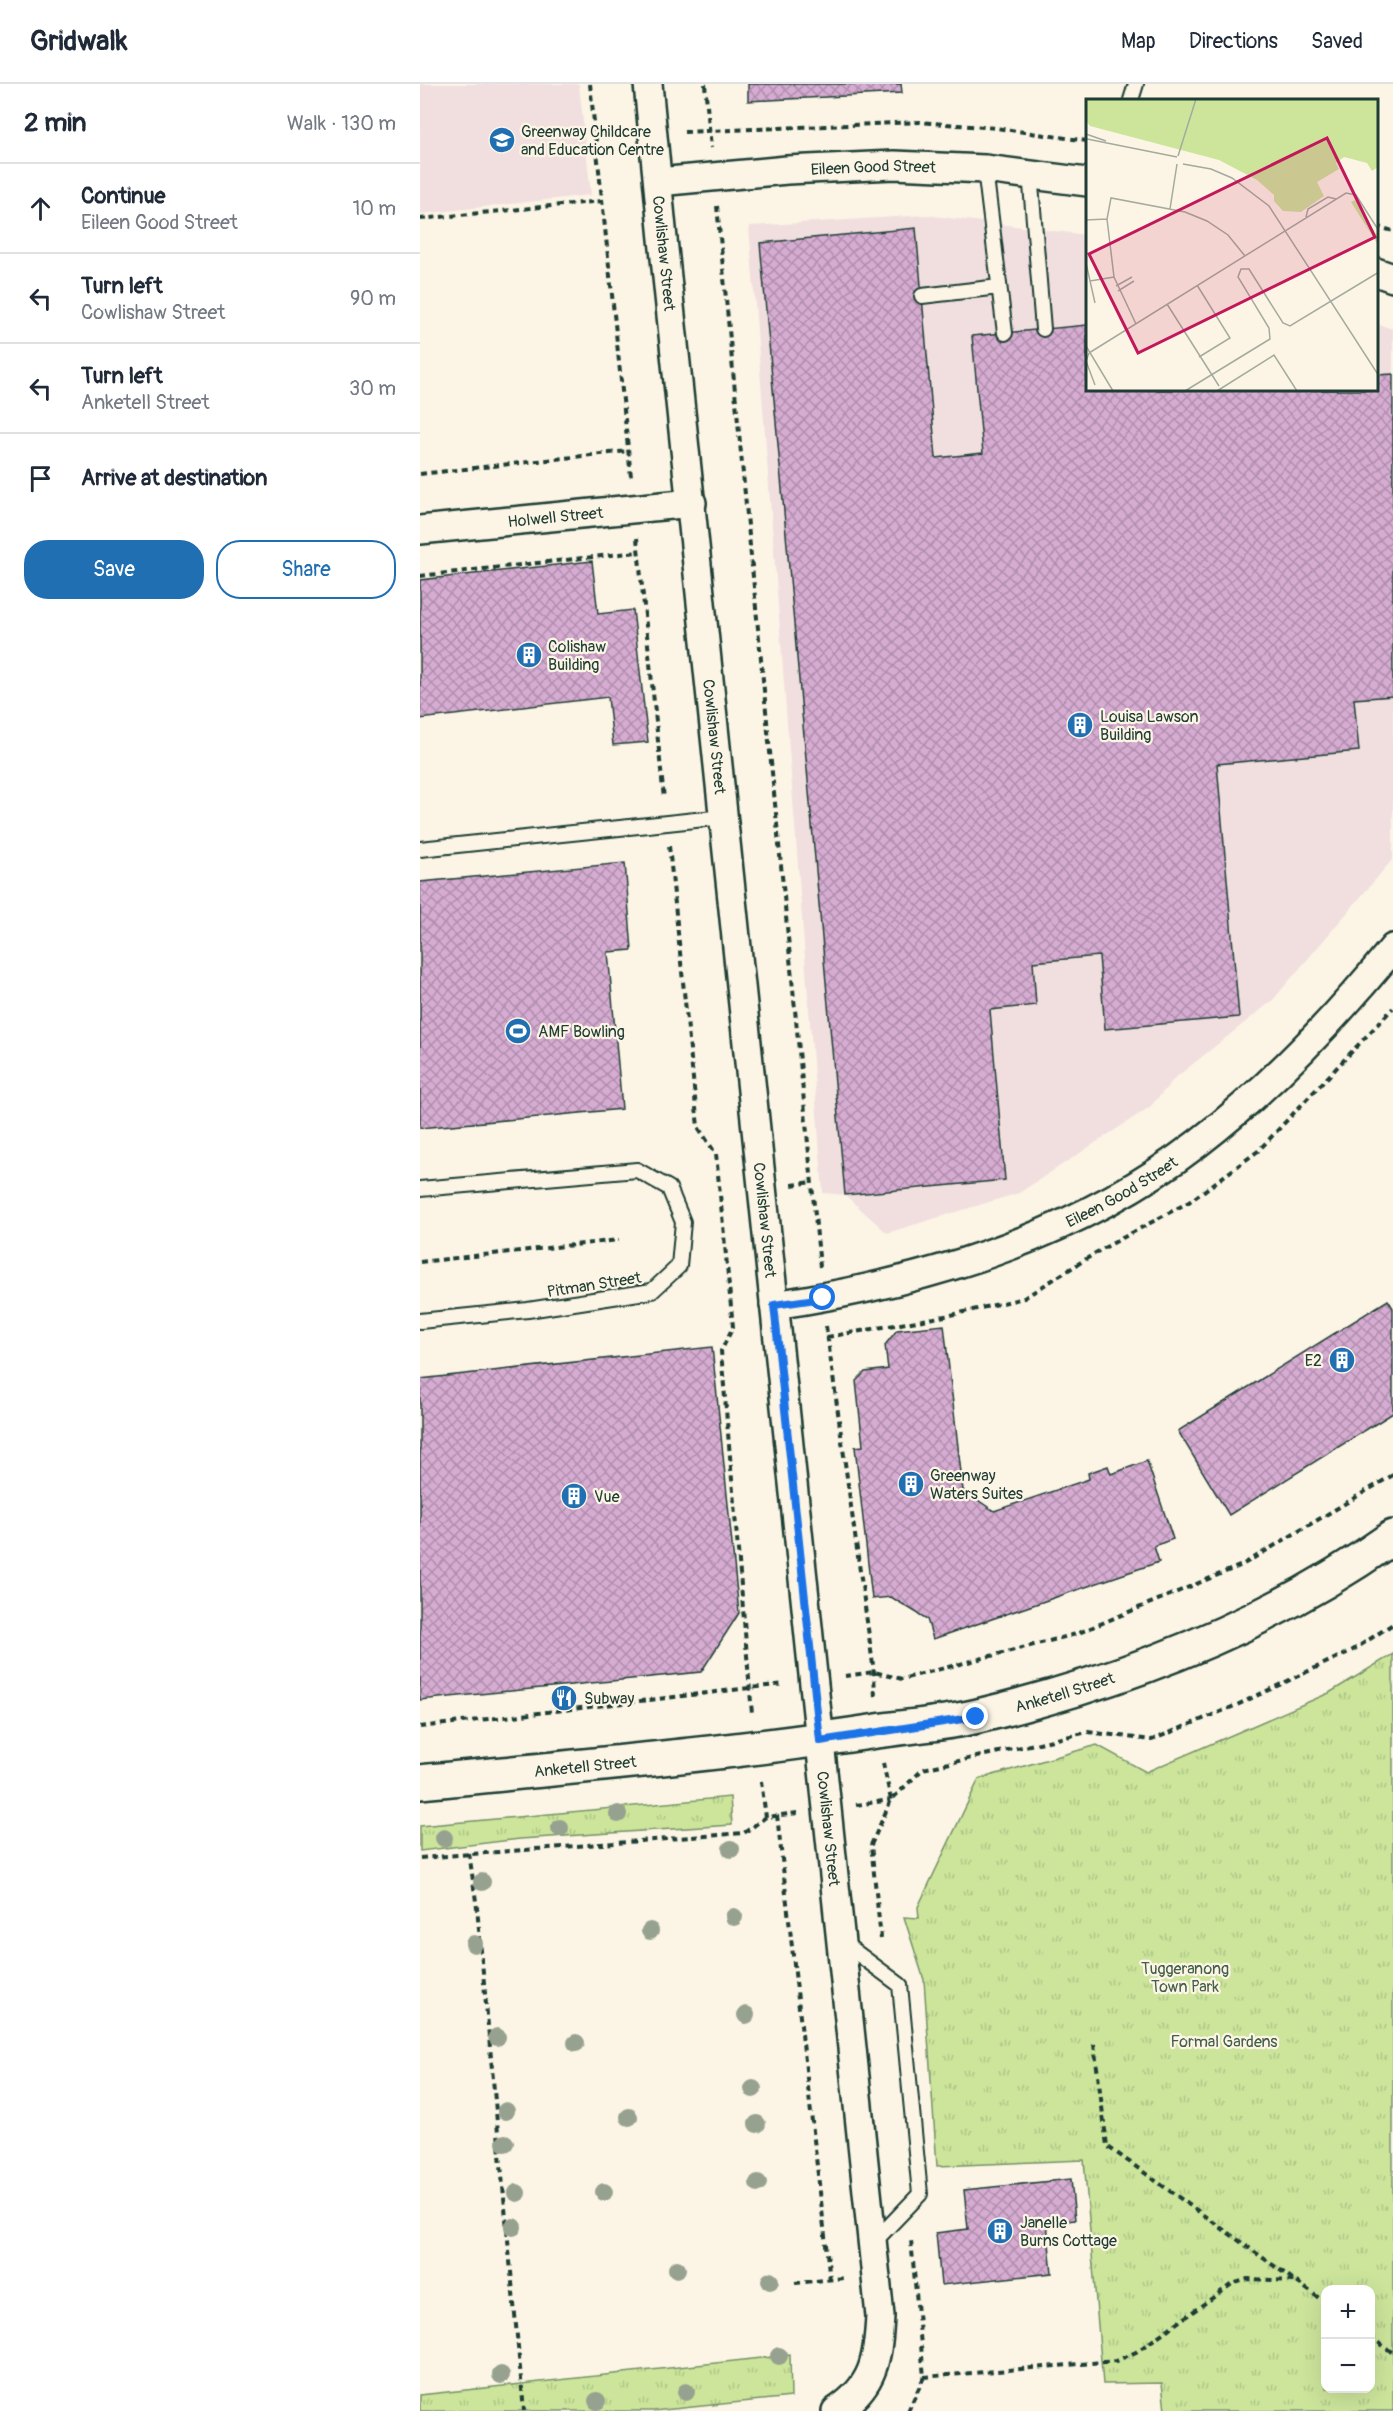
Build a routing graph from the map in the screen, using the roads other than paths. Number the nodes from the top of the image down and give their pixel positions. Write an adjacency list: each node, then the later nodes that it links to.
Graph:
1 (648, 84): 6 (street, Cowlishaw Street)
2 (1136, 84): 3 (lane)
3 (1131, 99)
4 (985, 169): 5 (street, Eileen Good Street); 6 (street, Eileen Good Street); 10 (lane)
5 (1030, 173): 7 (street, Eileen Good Street); 12 (lane)
6 (658, 182): 14 (street, Cowlishaw Street)
7 (1086, 182)
8 (1378, 272): 9 (street)
9 (1393, 278)
10 (999, 287): 11 (lane); 13 (lane)
11 (922, 296)
12 (1043, 329)
13 (1005, 333)
14 (692, 503): 15 (street, Holwell Street); 16 (street, Cowlishaw Street)
15 (420, 530)
16 (724, 817): 17 (lane); 20 (street, Cowlishaw Street)
17 (420, 849)
18 (1393, 948): 20 (street, Eileen Good Street)
19 (420, 1189): 21 (lane, Pitman Street)
20 (774, 1305): 23 (street, Cowlishaw Street)
21 (420, 1321)
22 (1393, 1537): 23 (street, Anketell Street)
23 (820, 1741): 24 (street, Anketell Street); 25 (street, Cowlishaw Street)
24 (420, 1782)
25 (841, 1941): 26 (street, Cowlishaw Street); 26 (lane)
26 (872, 2245): 27 (street, Cowlishaw Street)
27 (836, 2411)

